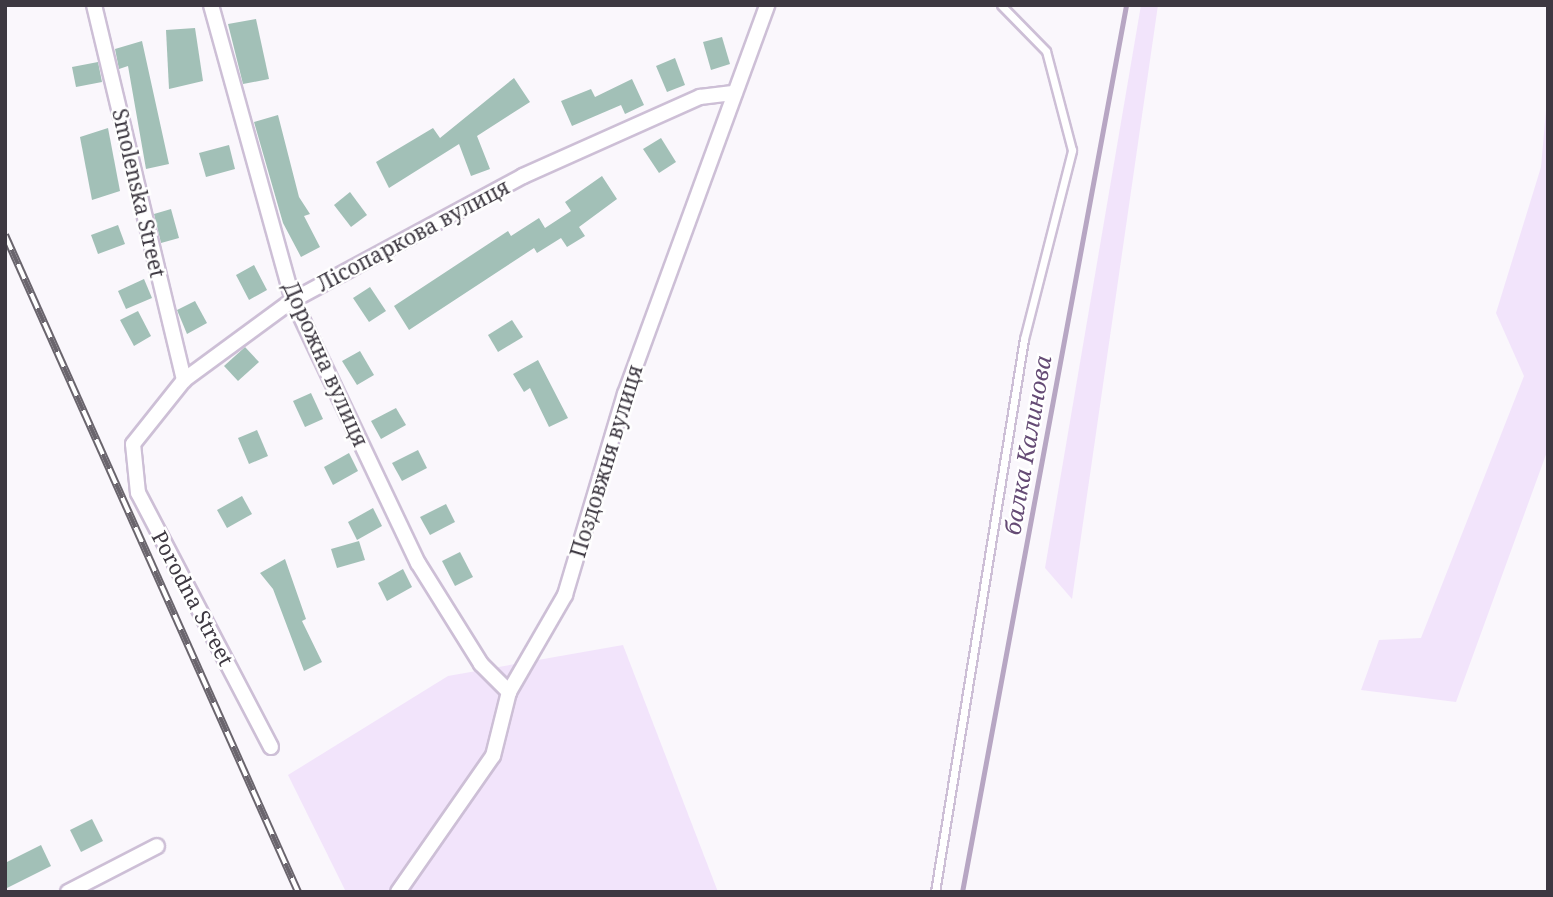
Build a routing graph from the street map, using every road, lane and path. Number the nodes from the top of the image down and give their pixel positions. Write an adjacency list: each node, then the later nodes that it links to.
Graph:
1 (94, 5): 7 (street, Smolenska Street)
2 (211, 5): 6 (street, Дорожна вулиця)
3 (767, 5): 5 (street, Поздовжня вулиця)
4 (1001, 5): 14 (lane)
5 (735, 93): 6 (street, Лісопаркова вулиця); 9 (street, Поздовжня вулиця)
6 (293, 300): 7 (street, Лісопаркова вулиця); 9 (street, Дорожна вулиця)
7 (184, 380): 8 (street, Лісопаркова вулиця)
8 (133, 444): 10 (street, Porodna Street)
9 (509, 692): 13 (street, Поздовжня вулиця)
10 (271, 747)
11 (157, 846): 12 (street)
12 (68, 892)
13 (398, 892)
14 (935, 892)

